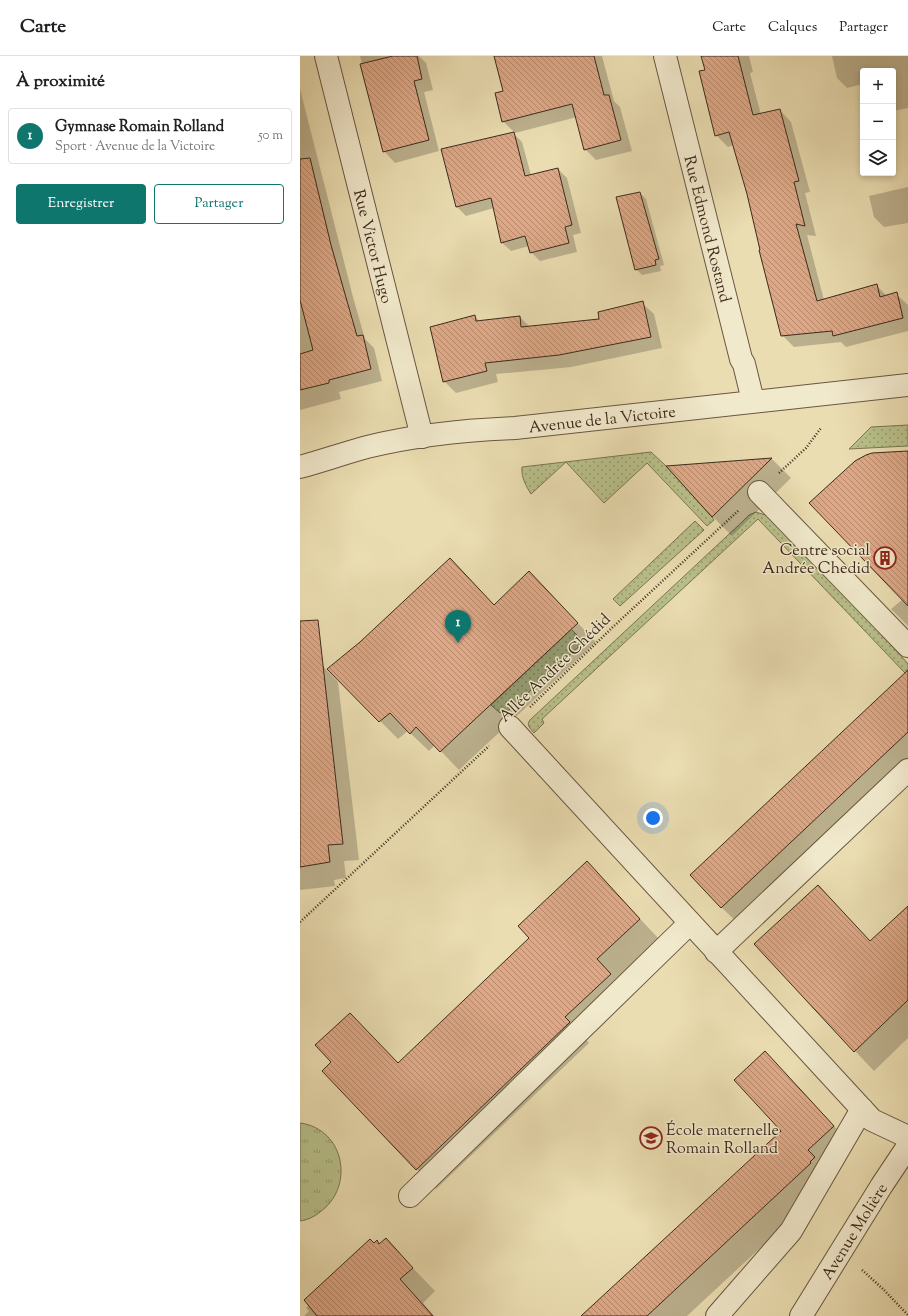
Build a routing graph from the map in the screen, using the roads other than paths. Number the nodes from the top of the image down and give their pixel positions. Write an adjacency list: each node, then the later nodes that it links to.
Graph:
1 (326, 56): 5 (street, Rue Victor Hugo)
2 (665, 56): 4 (street, Rue Edmond Rostand)
3 (908, 385): 4 (street, Avenue de la Victoire)
4 (753, 401): 5 (street, Avenue de la Victoire)
5 (422, 437): 6 (street, Avenue de la Victoire)
6 (300, 468)
7 (759, 492): 8 (street)
8 (908, 646)
9 (510, 727): 11 (street)
10 (908, 770): 12 (street)
11 (690, 923): 12 (street); 16 (street)
12 (716, 952): 13 (street)
13 (862, 1109): 14 (street); 17 (street)
14 (908, 1137)
15 (908, 1146): 18 (street, Avenue Molière)
16 (410, 1196)
17 (717, 1316)
18 (801, 1316)

